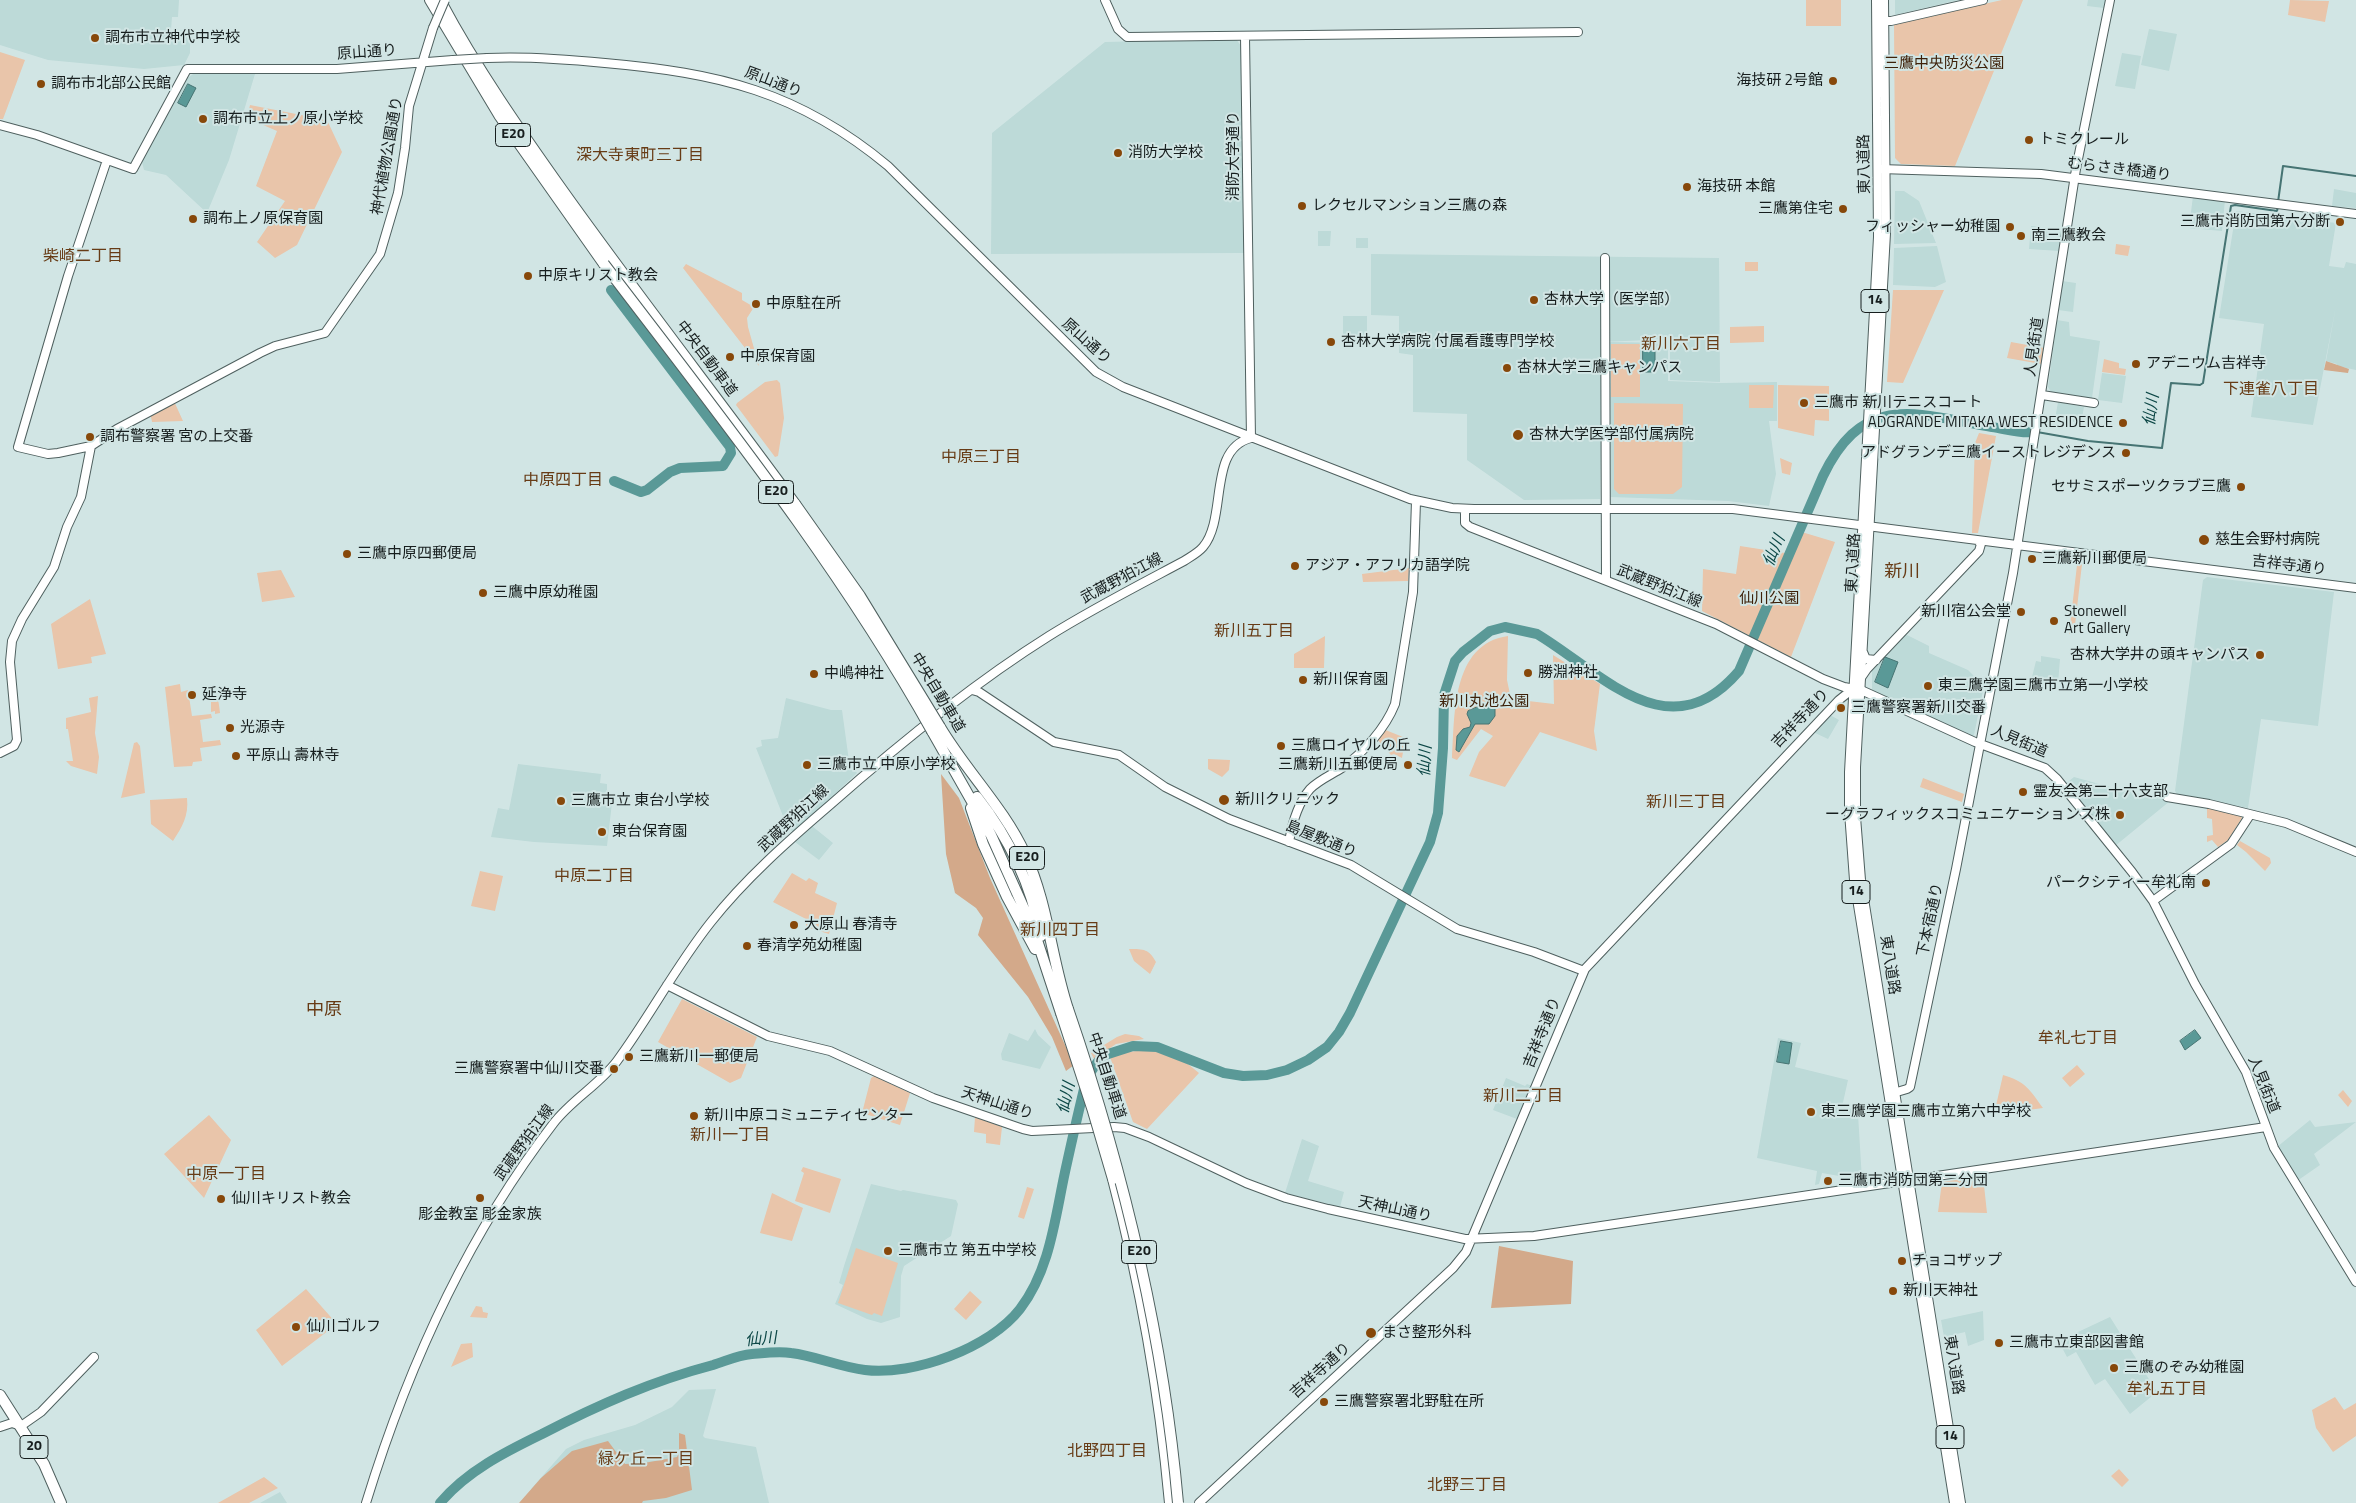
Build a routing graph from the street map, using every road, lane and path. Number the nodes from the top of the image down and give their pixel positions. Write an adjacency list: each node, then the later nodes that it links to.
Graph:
1 (430, 0): 19 (highway, 中央自動車道 / E20)
2 (440, 0): 19 (highway, 中央自動車道 / E20)
3 (445, 0): 12 (street, 神代植物公園通り, bridge)
4 (1106, 0): 11 (street)
5 (1876, 0): 9 (street, 東八道路 / 14)
6 (1884, 0): 9 (street, 東八道路 / 14)
7 (1983, 0): 9 (street)
8 (2110, 0): 16 (street, 人見街道)
9 (1880, 21): 15 (street, 東八道路 / 14)
10 (1578, 32): 11 (street)
11 (1245, 37): 22 (street, 消防大学通り)
12 (422, 62): 14 (street, 原山通り); 22 (street, 原山通り, bridge); 23 (street, 神代植物公園通り)
13 (0, 125): 14 (street)
14 (107, 160): 23 (street)
15 (1882, 169): 16 (street, むらさき橋通り); 27 (street, 東八道路 / 14)
16 (2074, 178): 17 (street, むらさき橋通り); 20 (street, 人見街道)
17 (2356, 214)
18 (1605, 258): 25 (street)
19 (609, 262): 37 (highway, 中央自動車道 / E20, bridge)
20 (2042, 394): 21 (street); 29 (street, 人見街道)
21 (2094, 403)
22 (1251, 438): 24 (street); 36 (street, 武蔵野狛江線)
23 (91, 446): 39 (street)
24 (1416, 501): 26 (street); 43 (street)
25 (1606, 508): 26 (street); 27 (street); 30 (street)
26 (1464, 509): 30 (street, 武蔵野狛江線)
27 (1866, 526): 28 (street, 吉祥寺通り); 32 (street, 東八道路 / 14); 35 (street, 東八道路 / 14)
28 (1978, 541): 29 (street, 吉祥寺通り); 33 (street, 吉祥寺通り)
29 (2018, 546): 31 (street, 吉祥寺通り); 38 (street, 人見街道)
30 (1606, 580): 35 (street, 武蔵野狛江線)
31 (2356, 588)
32 (1863, 652): 33 (street); 34 (street, 東八道路 / 14)
33 (1876, 660): 34 (street, 吉祥寺通り)
34 (1862, 676): 35 (street, 吉祥寺通り)
35 (1857, 689): 38 (street, 武蔵野狛江線); 46 (street, 吉祥寺通り); 50 (street, 東八道路 / 14); 51 (street, 東八道路 / 14)
36 (972, 690): 43 (street, 島屋敷通り); 47 (street, 武蔵野狛江線)
37 (936, 729): 40 (highway, 中央自動車道 / E20); 49 (highway, 中央自動車道 / E20)
38 (1979, 744): 45 (street, 人見街道); 50 (street, 下本宿通り)
39 (0, 753)
40 (955, 770): 48 (highway); 48 (highway)
41 (2167, 797): 42 (street)
42 (2250, 815): 44 (street); 45 (street)
43 (1289, 842): 46 (street, 島屋敷通り)
44 (2356, 852)
45 (2153, 901): 52 (street, 人見街道)
46 (1584, 970): 55 (street, 吉祥寺通り)
47 (667, 985): 55 (street, 天神山通り); 64 (street, 武蔵野狛江線)
48 (1052, 989): 49 (highway, 中央自動車道 / E20)
49 (1064, 1011): 65 (highway, 中央自動車道 / E20, bridge); 66 (highway, 中央自動車道 / E20, bridge)
50 (1896, 1093): 51 (street); 53 (street, 東八道路 / 14)
51 (1888, 1094): 54 (street, 東八道路 / 14)
52 (2266, 1127): 53 (street, 天神山通り); 56 (street, 人見街道)
53 (1910, 1179): 54 (street, 天神山通り); 69 (street, 東八道路 / 14)
54 (1901, 1181): 55 (street, 天神山通り); 68 (street, 東八道路 / 14)
55 (1474, 1239): 67 (street, 吉祥寺通り)
56 (2356, 1282)
57 (94, 1358): 60 (street)
58 (0, 1395): 60 (highway, 20)
59 (0, 1405): 60 (highway, 20)
60 (17, 1425): 61 (street); 62 (highway, 20); 63 (highway, 20)
61 (0, 1427)
62 (55, 1503)
63 (61, 1503)
64 (366, 1503)
65 (1170, 1503)
66 (1178, 1503)
67 (1199, 1503)
68 (1954, 1503)
69 (1961, 1503)

